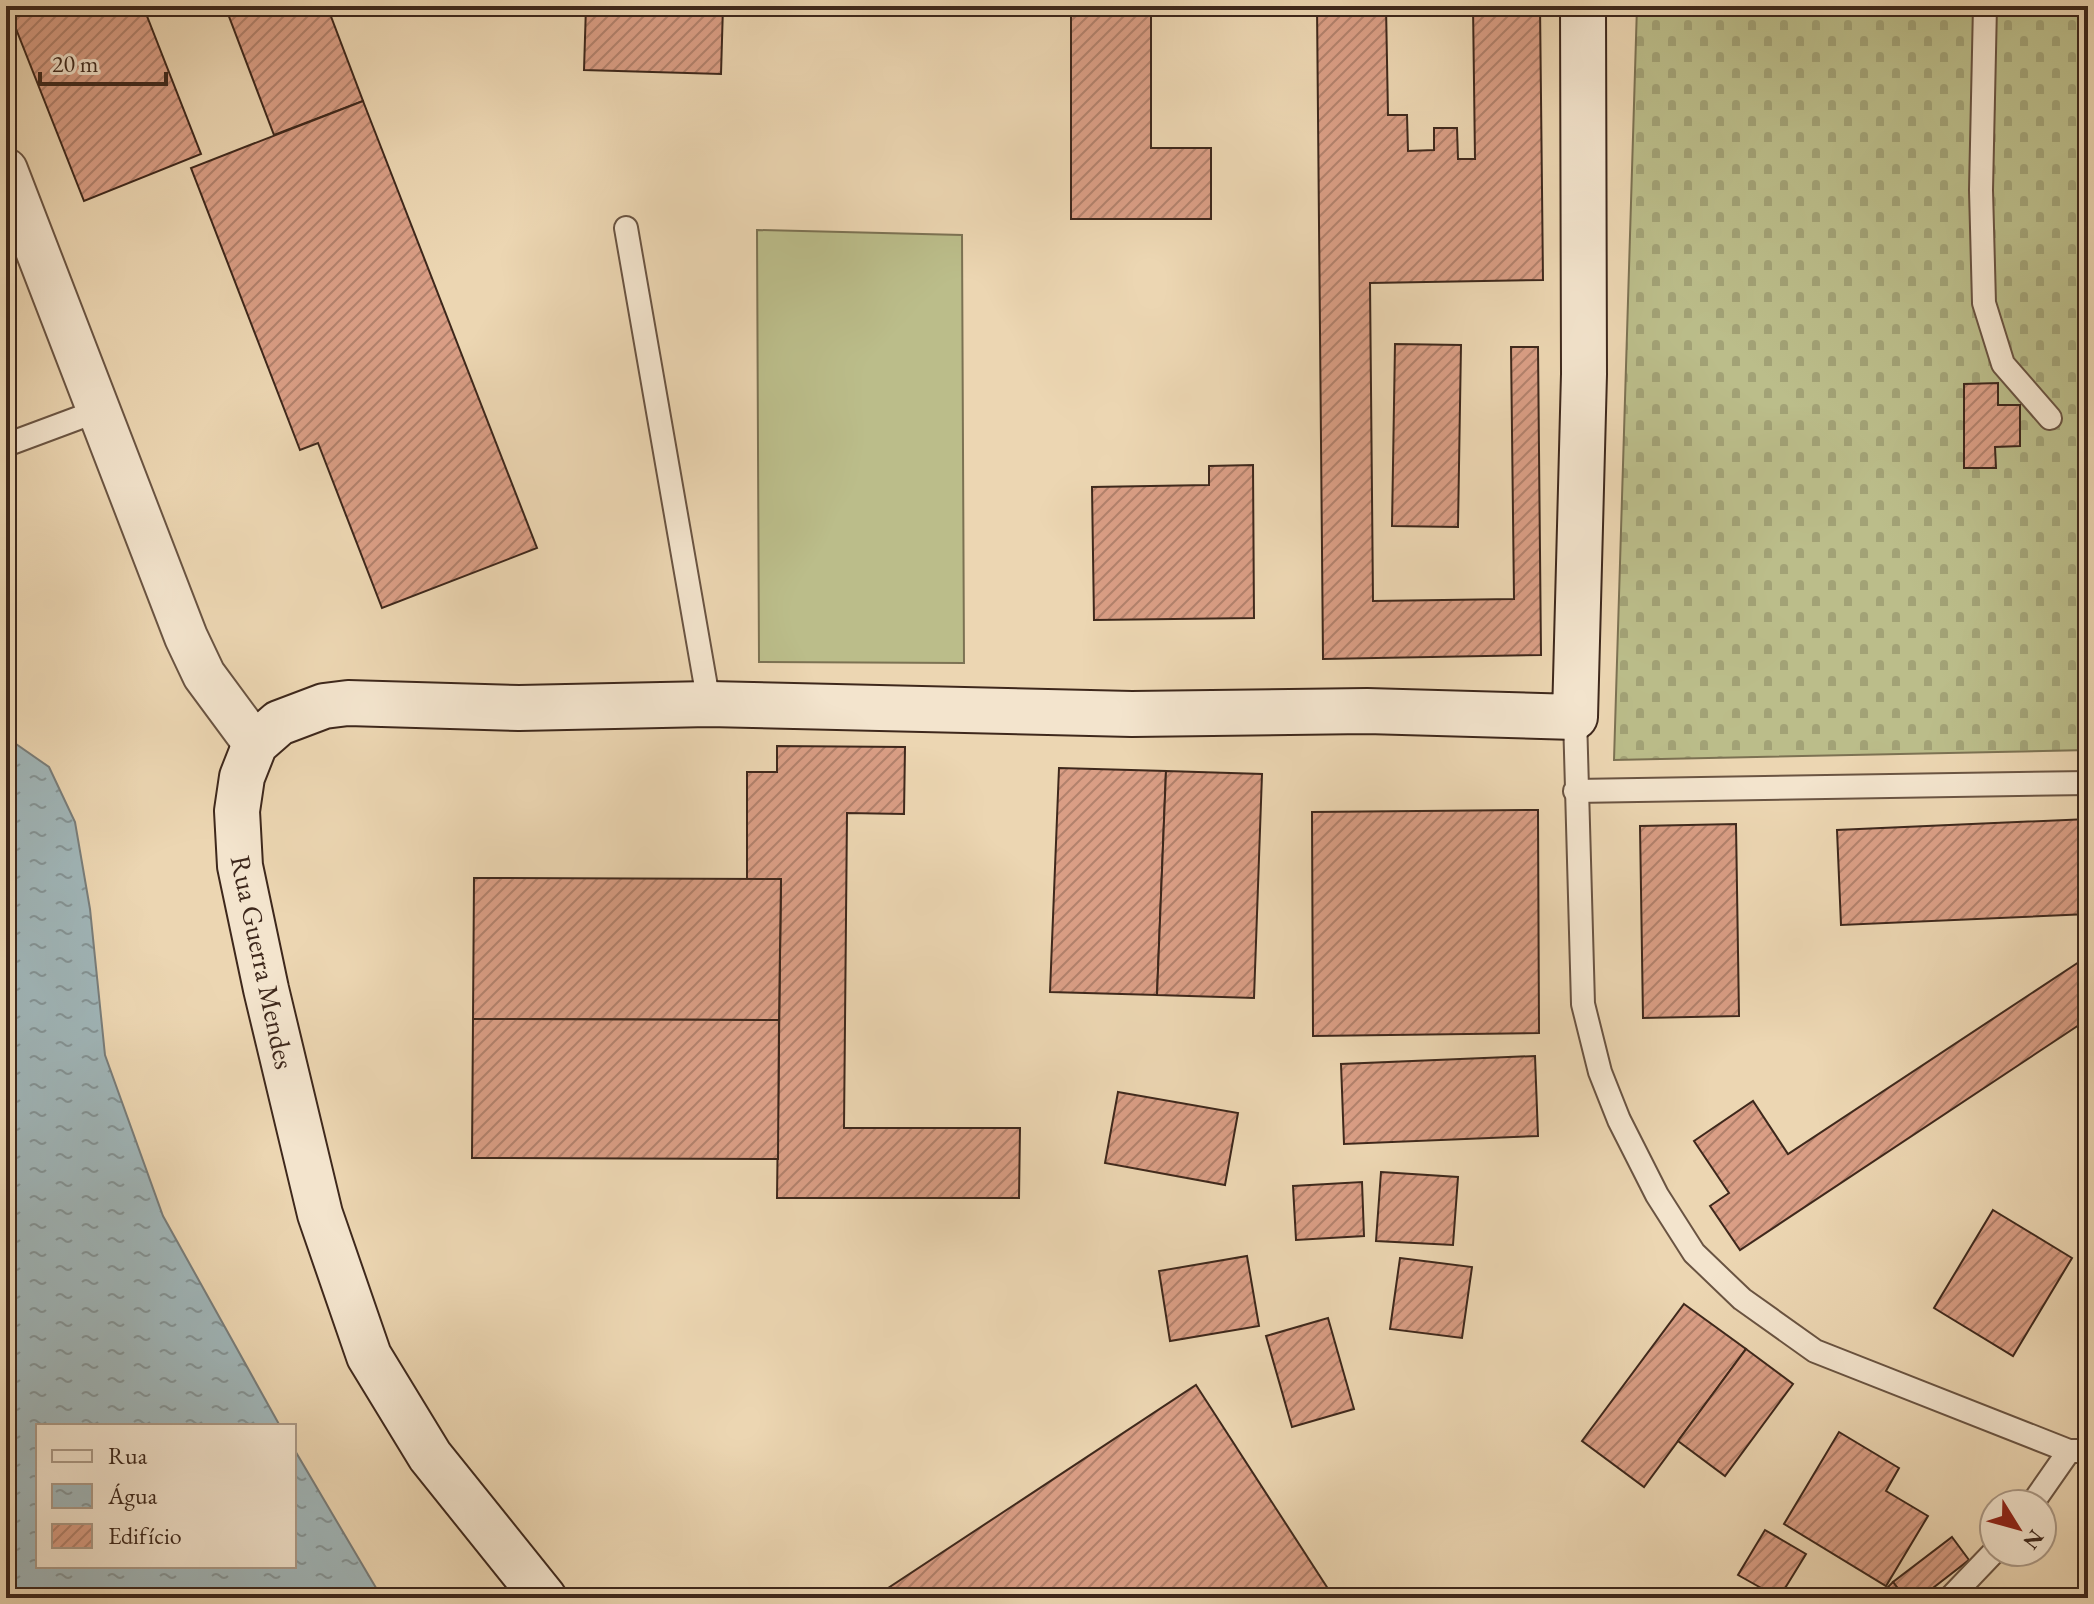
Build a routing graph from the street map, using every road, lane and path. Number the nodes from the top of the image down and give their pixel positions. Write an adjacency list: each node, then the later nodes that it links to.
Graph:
1 (1583, 6): 9 (street)
2 (1985, 6): 6 (lane)
3 (6, 170): 5 (street)
4 (626, 228): 8 (lane)
5 (100, 410): 7 (lane); 10 (street)
6 (2050, 418)
7 (6, 445)
8 (709, 704): 9 (street); 10 (street)
9 (1575, 717): 12 (lane)
10 (255, 744): 16 (street, Rua Guerra Mendes)
11 (2088, 783): 12 (lane)
12 (1575, 791): 13 (lane)
13 (2078, 1451): 14 (lane)
14 (2046, 1488)
15 (1979, 1568): 17 (lane)
16 (544, 1598)
17 (1950, 1598)

